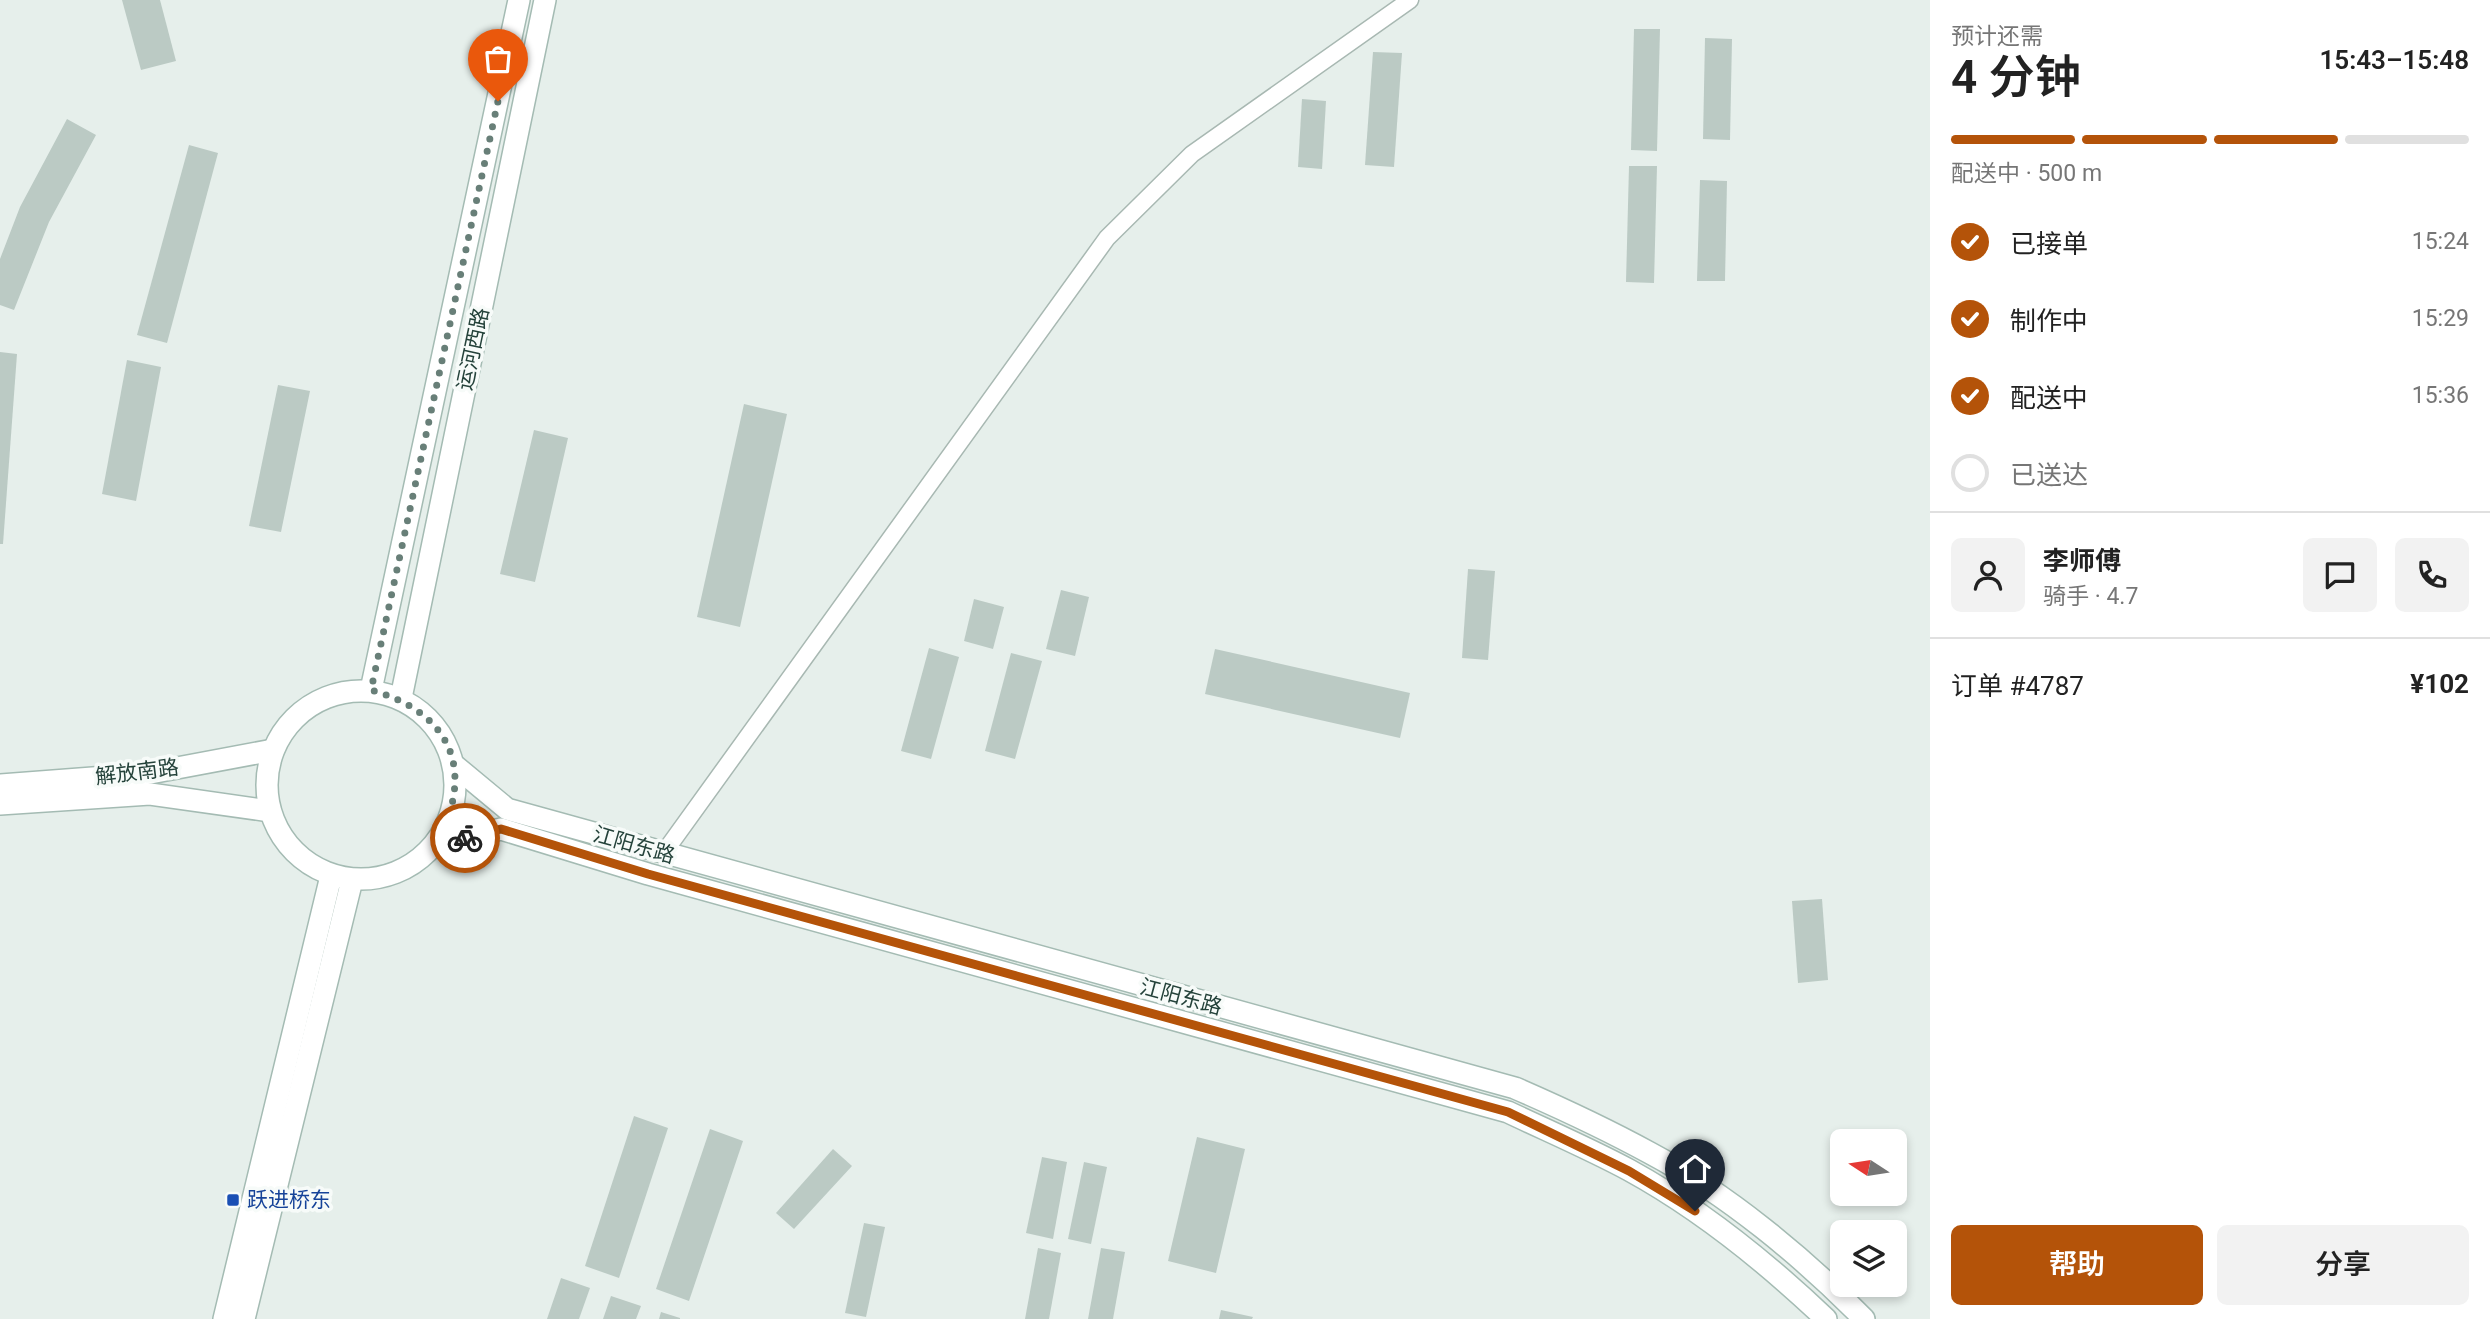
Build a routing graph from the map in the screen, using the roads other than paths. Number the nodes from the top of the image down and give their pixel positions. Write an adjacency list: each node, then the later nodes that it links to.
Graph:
1 (519, 0): 4 (main road, 运河西路)
2 (545, 0): 5 (main road, 运河西路)
3 (1410, 0): 12 (street)
4 (371, 690): 5 (main road); 6 (main road)
5 (401, 698): 7 (main road)
6 (273, 750): 8 (main road, 解放南路); 10 (main road)
7 (454, 765): 11 (main road); 12 (main road, 江阳东路)
8 (0, 785)
9 (0, 804): 10 (main road, 解放南路)
10 (270, 811): 13 (main road)
11 (436, 844): 14 (main road); 17 (main road, 江阳东路)
12 (663, 854): 18 (main road, 江阳东路)
13 (331, 876): 14 (main road); 15 (main road)
14 (352, 880): 15 (main road)
15 (240, 1306): 16 (main road)
16 (224, 1319)
17 (1826, 1319)
18 (1864, 1319)

